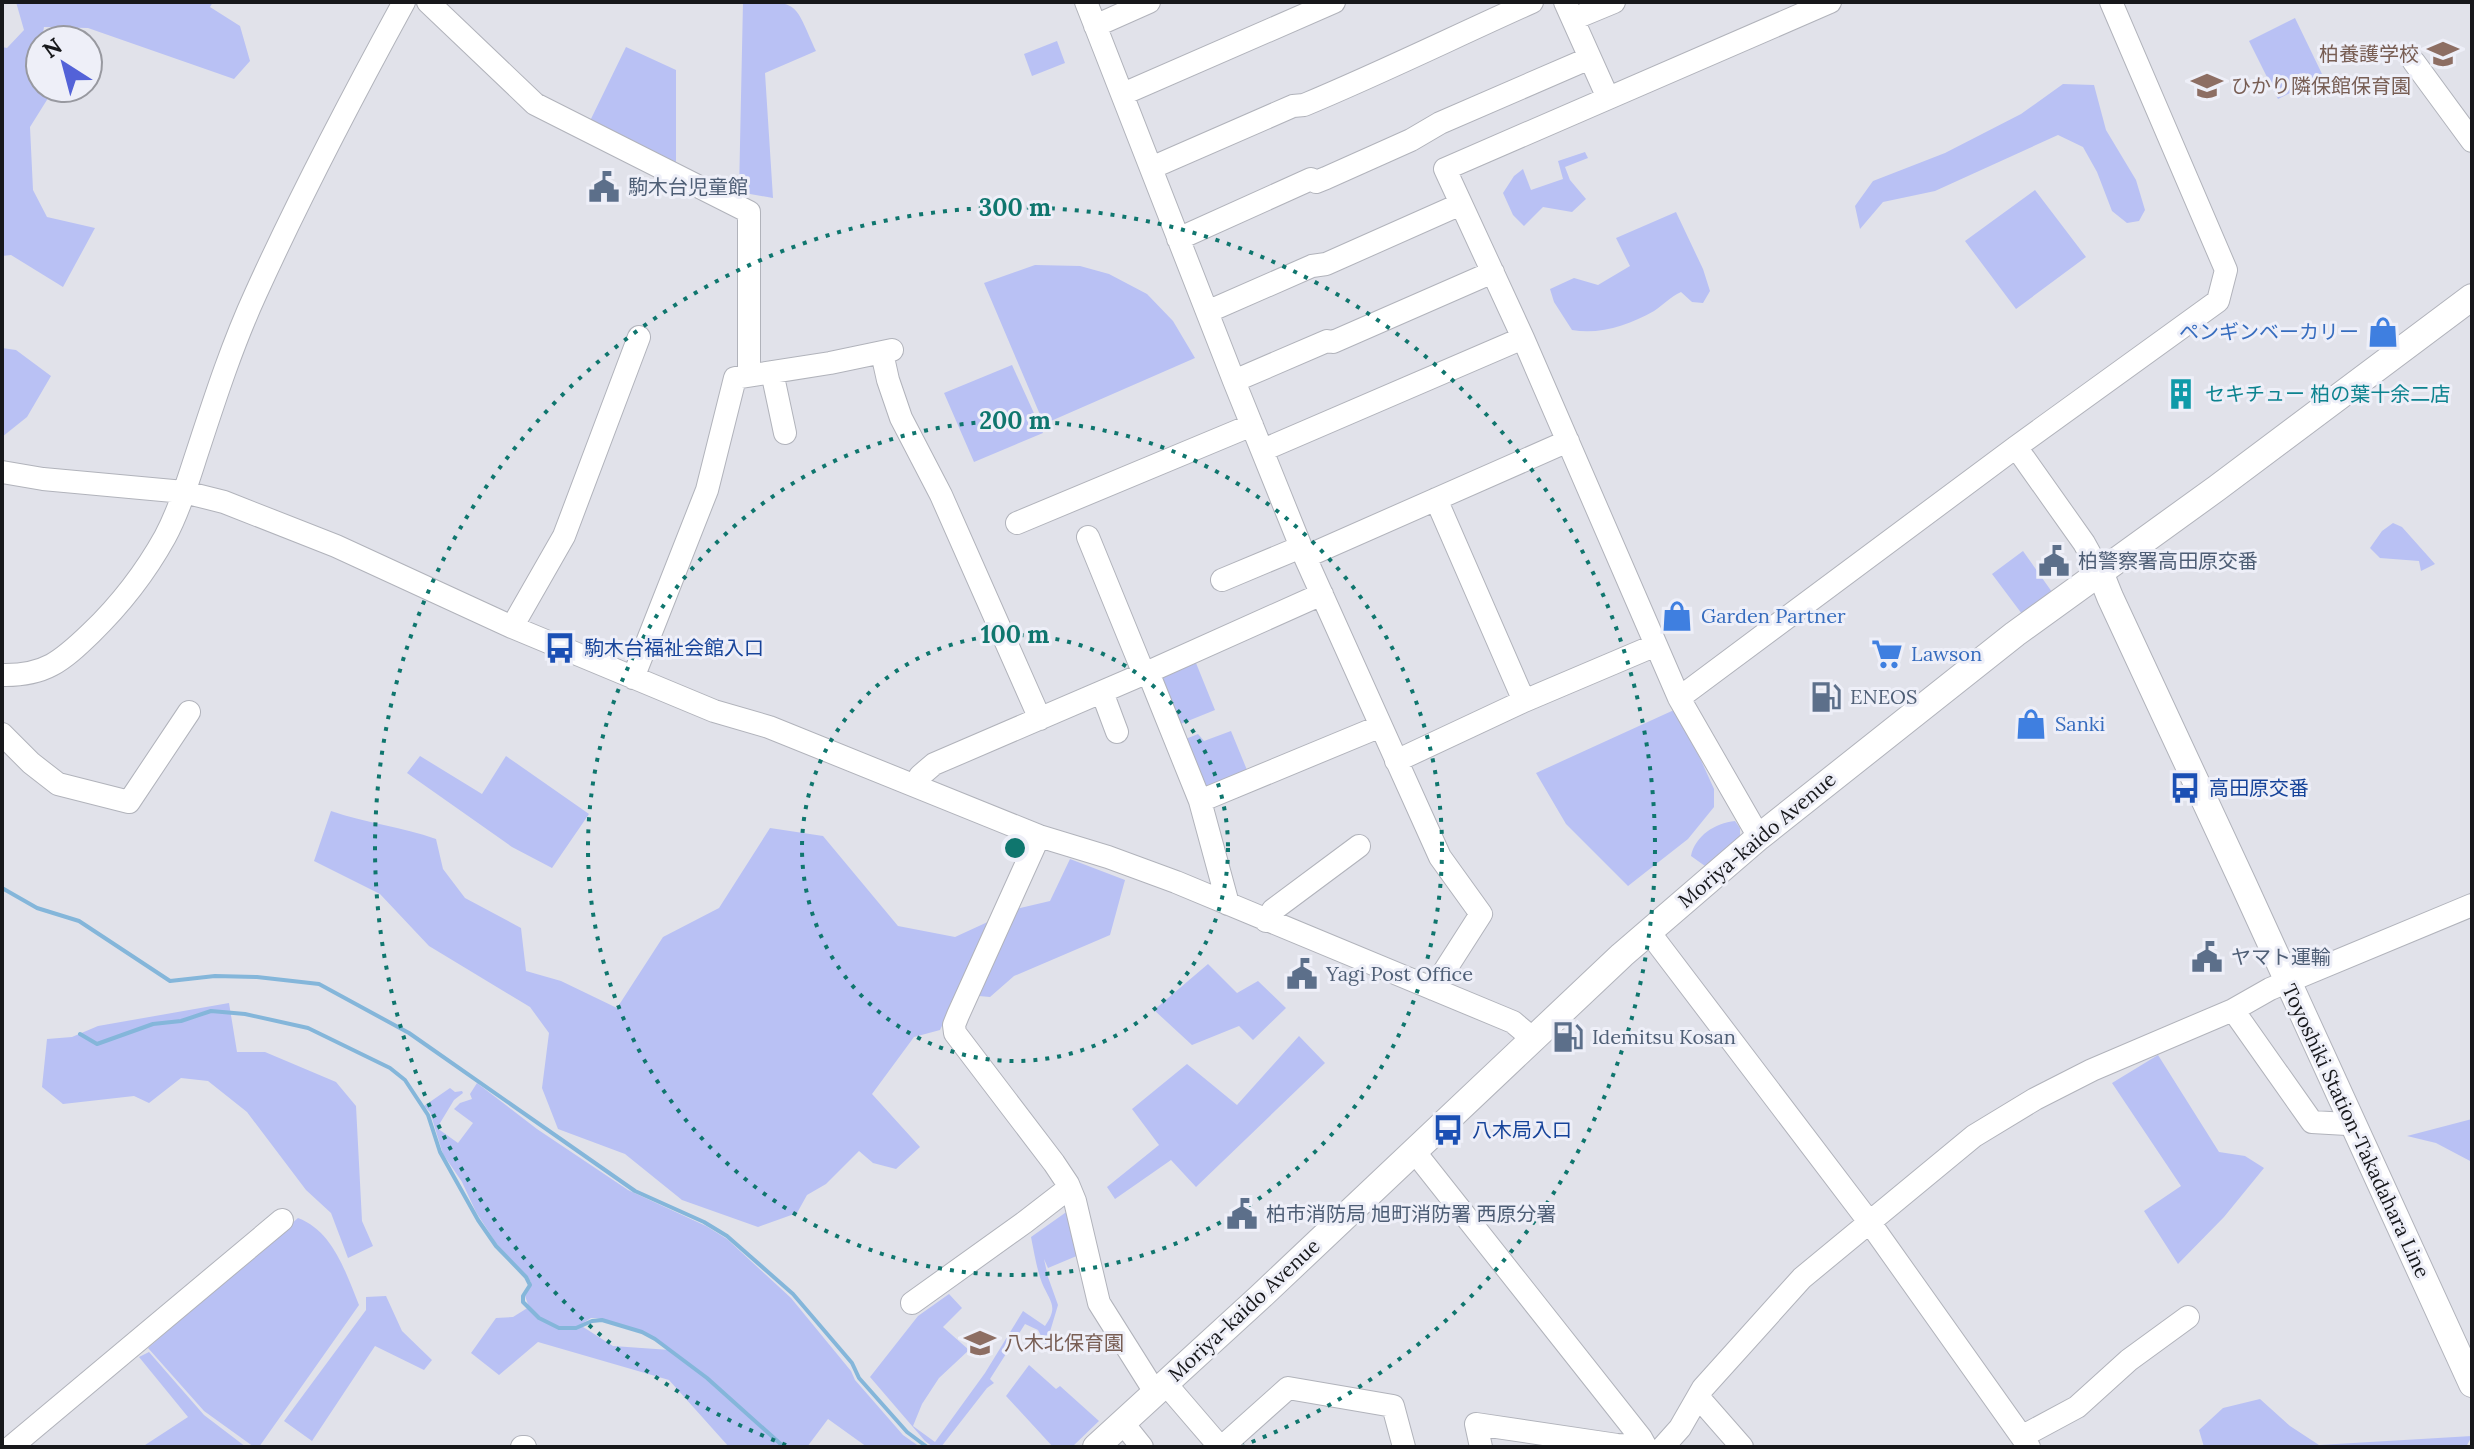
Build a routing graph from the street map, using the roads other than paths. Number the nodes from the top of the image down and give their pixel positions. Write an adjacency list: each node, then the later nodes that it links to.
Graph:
1 (404, 2): 34 (street)
2 (428, 2): 26 (street)
3 (1086, 2): 11 (street)
4 (1149, 2): 11 (street)
5 (1334, 2): 14 (street)
6 (1532, 2): 17 (street)
7 (1614, 2): 10 (street)
8 (1830, 2): 15 (street)
9 (2111, 2): 31 (street)
10 (1569, 11): 12 (street)
11 (1095, 26): 14 (street)
12 (1590, 58): 15 (street); 19 (street)
13 (2414, 62): 16 (street)
14 (1123, 94): 17 (street)
15 (1608, 98): 18 (street)
16 (2468, 125)
17 (1151, 168): 19 (street)
18 (1461, 204): 20 (street); 22 (street)
19 (1178, 239): 22 (street)
20 (1493, 272): 24 (street); 27 (street)
21 (2472, 297): 39 (main road, Moriya-kaido Avenue)
22 (1207, 312): 27 (street)
23 (639, 337): 42 (street)
24 (1523, 338): 30 (street); 32 (street)
25 (772, 372): 26 (street); 29 (street); 51 (street)
26 (749, 375): 46 (street)
27 (1234, 381): 28 (street)
28 (1252, 425): 32 (street); 36 (street)
29 (785, 433)
30 (1568, 441): 35 (street); 43 (street)
31 (2016, 447): 39 (street); 48 (street)
32 (1263, 450): 38 (street)
33 (2, 472): 34 (street)
34 (184, 492): 42 (street); 45 (street)
35 (1436, 499): 38 (street); 49 (street)
36 (1017, 523)
37 (1088, 537): 44 (street)
38 (1303, 552): 40 (street); 41 (street)
39 (2100, 572): 59 (main road, Moriya-kaido Avenue); 65 (main road, Toyoshiki Station-Takadahara Line)
40 (1222, 580)
41 (1322, 594): 44 (street); 52 (street)
42 (512, 627): 46 (street)
43 (1656, 645): 48 (street); 49 (street)
44 (1146, 673): 47 (street); 57 (street)
45 (2, 675)
46 (633, 678): 56 (street)
47 (1102, 692): 51 (street); 53 (street)
48 (1679, 698): 59 (street)
49 (1524, 701): 55 (street)
50 (189, 712): 54 (street)
51 (1040, 719): 56 (street)
52 (1381, 726): 55 (street); 57 (street)
53 (1117, 732)
54 (2, 734)
55 (1396, 761): 66 (street)
56 (916, 786): 58 (street)
57 (1200, 801): 61 (street)
58 (1039, 836): 61 (street); 71 (street)
59 (1759, 837): 64 (main road, Moriya-kaido Avenue)
60 (1359, 846): 63 (street)
61 (1228, 904): 63 (street)
62 (2472, 905): 65 (street)
63 (1266, 921): 66 (street)
64 (1649, 932): 68 (main road, Moriya-kaido Avenue); 73 (street)
65 (2288, 982): 67 (street); 69 (main road, Toyoshiki Station-Takadahara Line)
66 (1433, 989): 68 (street)
67 (2233, 1010): 69 (street); 73 (street)
68 (1532, 1038): 70 (main road, Moriya-kaido Avenue)
69 (2352, 1121): 76 (main road, Toyoshiki Station-Takadahara Line)
70 (1414, 1151): 77 (main road, Moriya-kaido Avenue); 88 (street)
71 (1069, 1188): 74 (street); 77 (street)
72 (282, 1220): 82 (street)
73 (1870, 1223): 78 (street); 81 (street)
74 (912, 1303)
75 (2188, 1317): 81 (street)
76 (2472, 1384)
77 (1160, 1387): 79 (main road, Moriya-kaido Avenue); 85 (street)
78 (1699, 1398): 88 (street); 89 (street)
79 (1122, 1422): 83 (main road, Moriya-kaido Avenue); 84 (street)
80 (1555, 1442): 87 (street); 88 (street)
81 (2026, 1442)
82 (11, 1447)
83 (1096, 1447)
84 (1142, 1447)
85 (1221, 1447): 86 (street)
86 (1404, 1447)
87 (1481, 1447)
88 (1651, 1447)
89 (1742, 1447)

